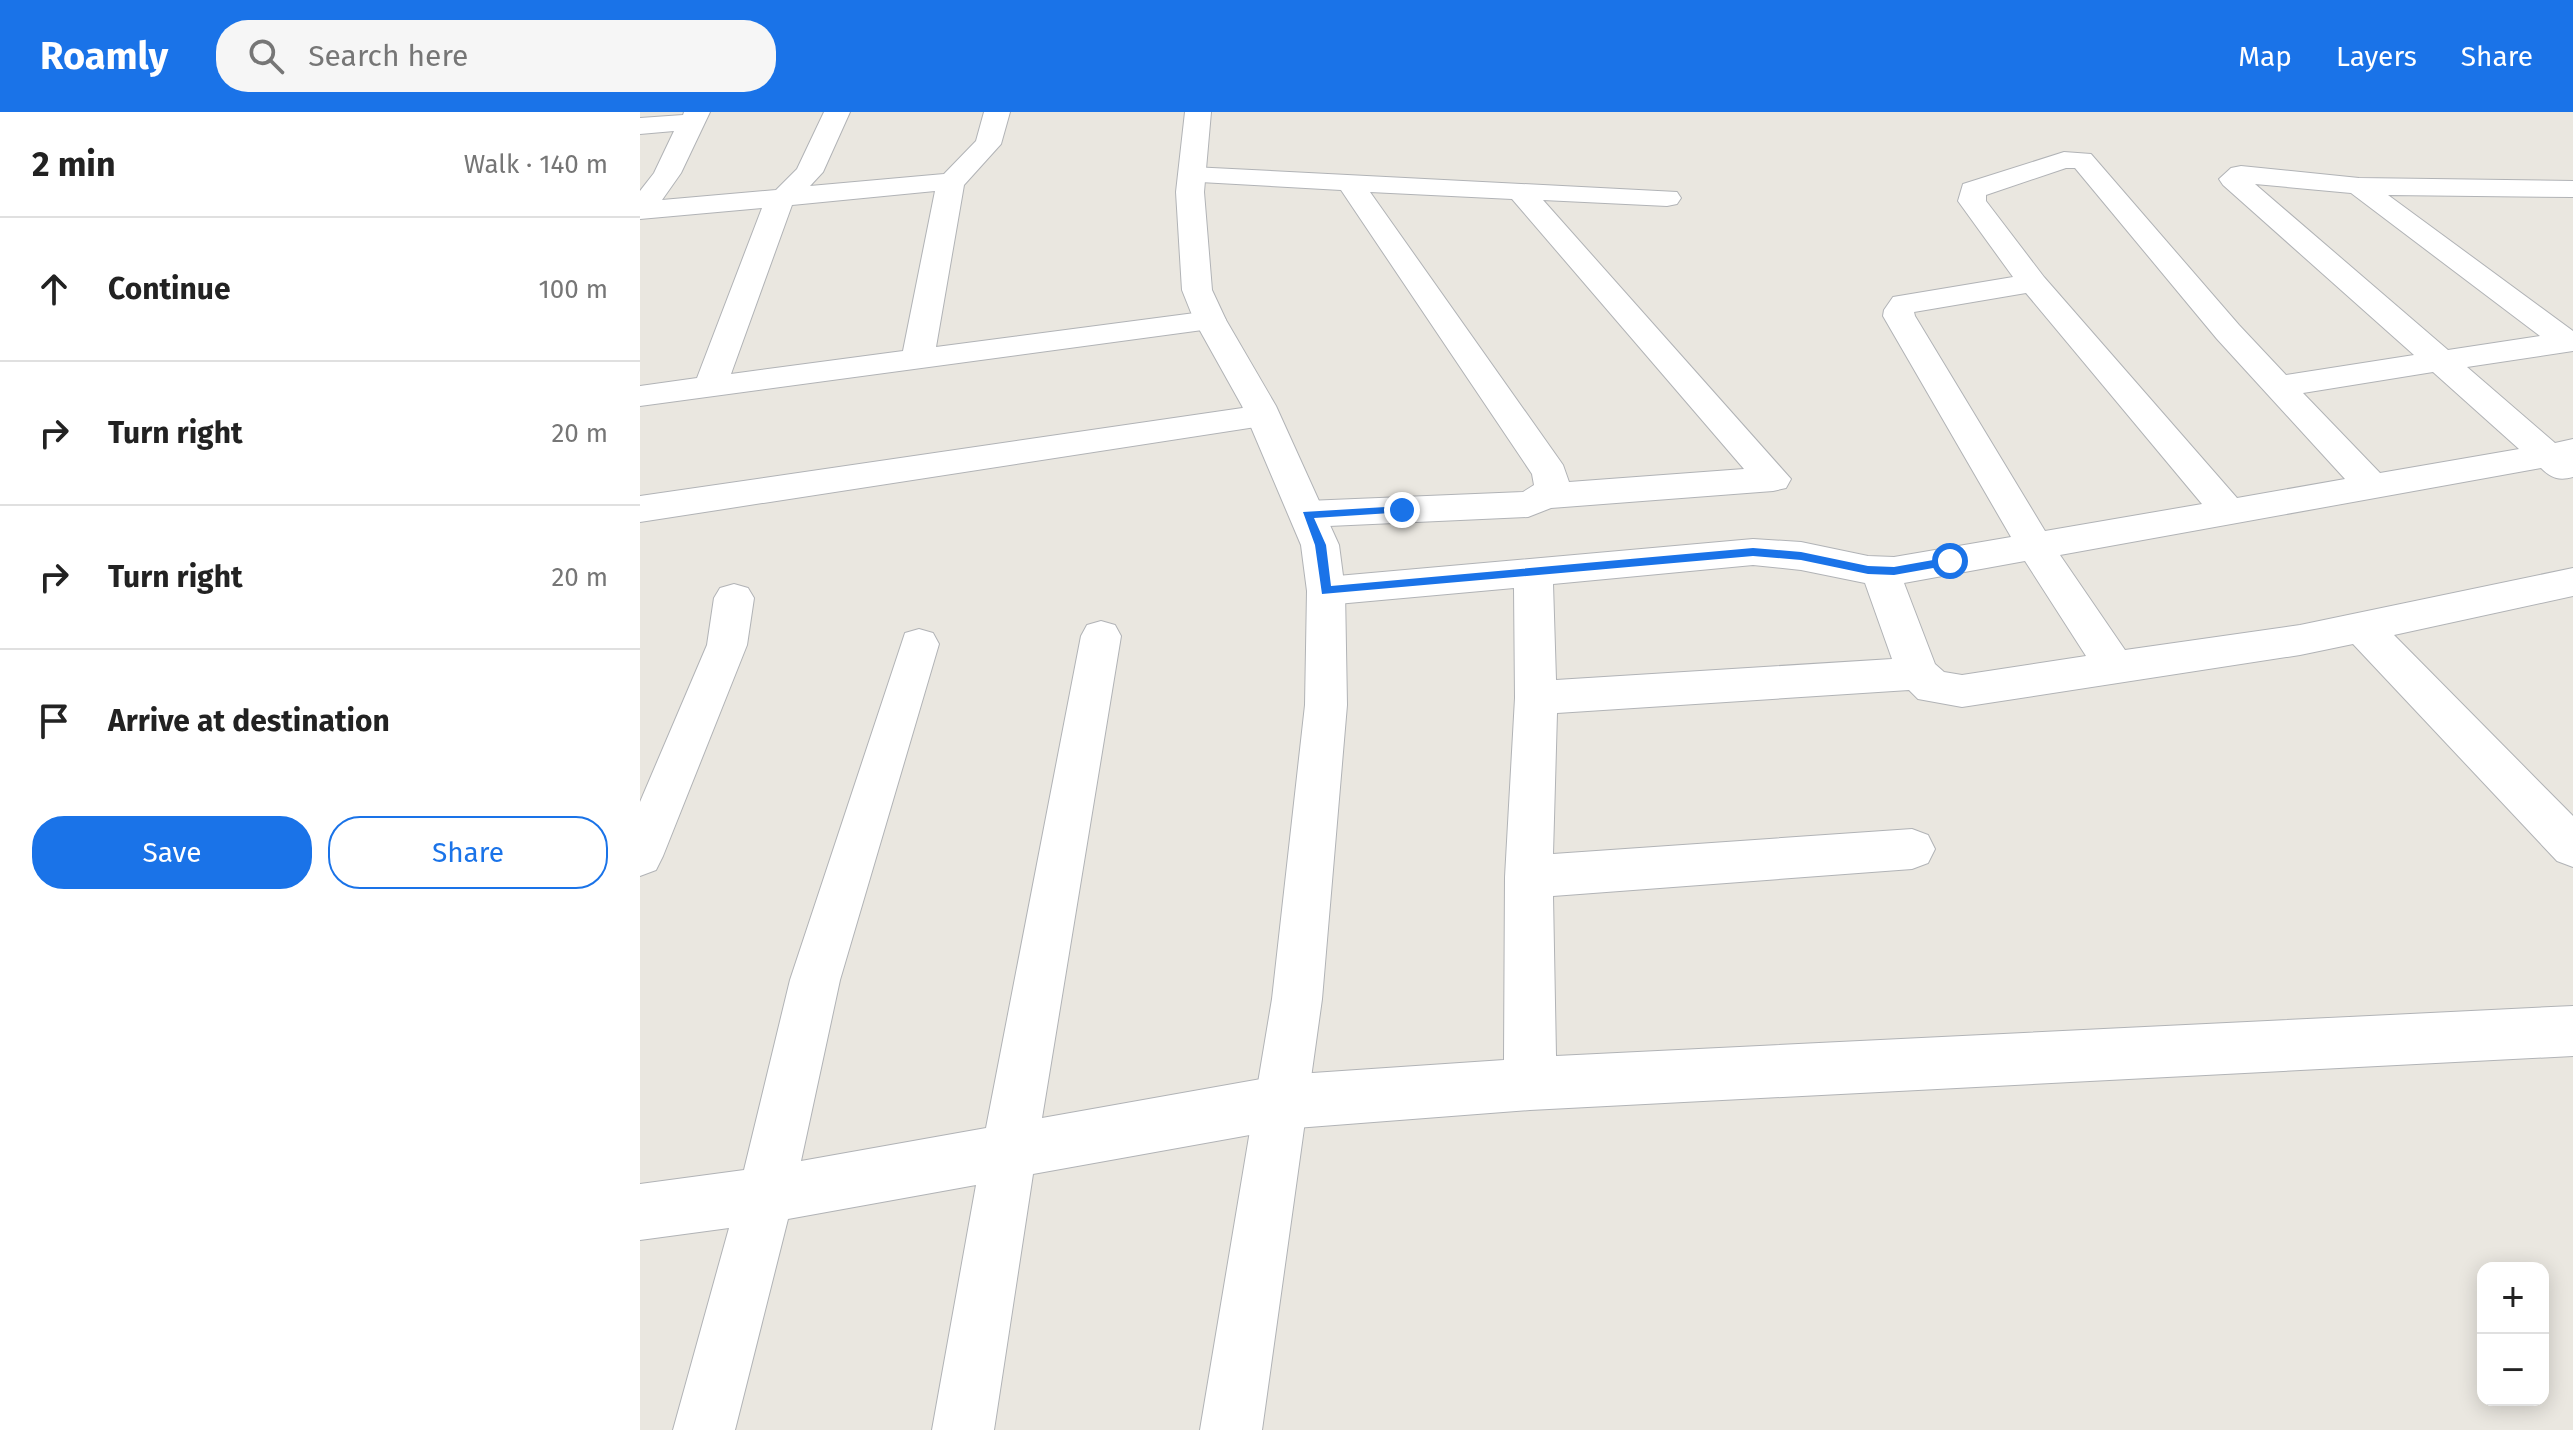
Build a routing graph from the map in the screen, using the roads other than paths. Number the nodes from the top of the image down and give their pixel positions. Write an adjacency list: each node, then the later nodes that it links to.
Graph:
1 (837, 112): 12 (street)
2 (997, 112): 7 (street)
3 (1198, 112): 6 (street)
4 (694, 117): 5 (street); 14 (street)
5 (640, 126)
6 (1192, 175): 8 (street); 16 (street)
7 (952, 181): 12 (street); 18 (street)
8 (1349, 182): 11 (street); 26 (street)
9 (2359, 186): 10 (street); 17 (street); 19 (street)
10 (2573, 189)
11 (1520, 191): 13 (street); 26 (street)
12 (782, 196): 14 (street); 21 (street)
13 (1667, 198)
14 (640, 209)
15 (2033, 283): 20 (street); 28 (street); 30 (street)
16 (1210, 320): 18 (street); 23 (street)
17 (2570, 341): 19 (street)
18 (918, 359): 21 (street)
19 (2438, 362): 20 (street); 24 (street)
20 (2279, 386): 25 (street)
21 (710, 387): 22 (street)
22 (640, 396)
23 (1263, 416): 27 (street); 29 (street)
24 (2565, 461): 25 (street)
25 (2372, 486): 28 (street)
26 (1545, 496): 29 (street)
27 (640, 509)
28 (2228, 511): 30 (street)
29 (1307, 514): 34 (street)
30 (2034, 545): 31 (street); 39 (street)
31 (1880, 571): 32 (street); 40 (street)
32 (1533, 572): 34 (street); 41 (street)
33 (2573, 582): 36 (street)
34 (1326, 591): 48 (street)
35 (734, 598): 44 (street)
36 (2361, 627): 39 (street); 42 (street)
37 (1101, 636): 49 (street)
38 (919, 644): 50 (street)
39 (2115, 668): 40 (street)
40 (1918, 673): 41 (street)
41 (1536, 698): 45 (street)
42 (2573, 847)
43 (1912, 849): 45 (street)
44 (640, 856)
45 (1529, 877): 47 (street)
46 (2573, 1031): 47 (street)
47 (1530, 1084): 48 (street)
48 (1283, 1102): 49 (street); 54 (street)
49 (1009, 1151): 50 (street); 53 (street)
50 (766, 1195): 51 (street); 52 (street)
51 (640, 1212)
52 (704, 1430)
53 (963, 1430)
54 (1231, 1430)

